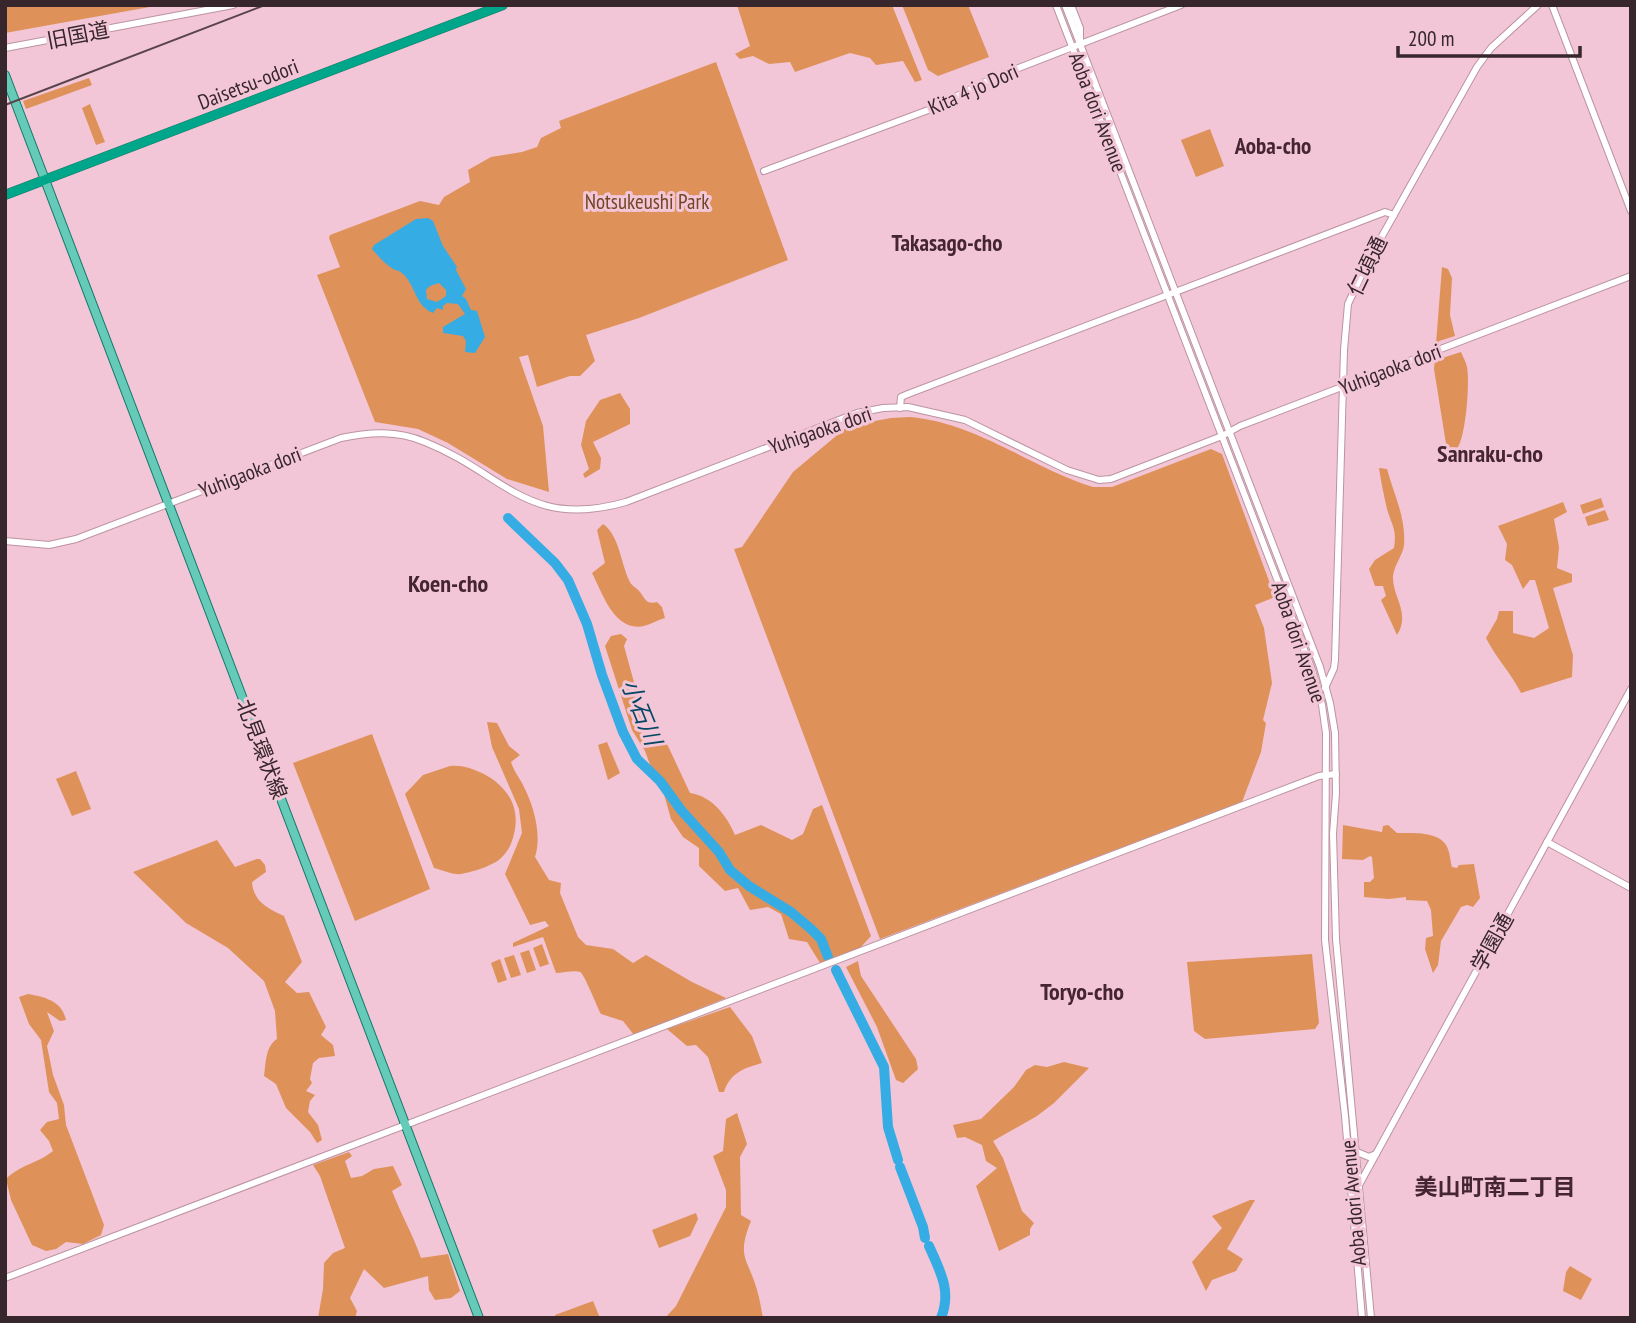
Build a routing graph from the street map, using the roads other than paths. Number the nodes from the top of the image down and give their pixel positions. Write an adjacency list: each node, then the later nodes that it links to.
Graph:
1 (233, 5): 10 (street, 旧国道)
2 (503, 5): 13 (highway, Daisetsu-odori)
3 (1056, 5): 9 (street, Aoba dori Avenue)
4 (1065, 5): 9 (street)
5 (1071, 5): 9 (street)
6 (1181, 5): 9 (street, Kita 4 jo Dori)
7 (1538, 5): 16 (street, 仁頃通)
8 (1552, 5): 15 (street)
9 (1077, 46): 12 (street, Kita 4 jo Dori); 18 (street, Aoba dori Avenue)
10 (5, 48)
11 (5, 75): 13 (main road, 北見環状線)
12 (764, 171)
13 (45, 181): 14 (highway, Daisetsu-odori); 23 (main road, 北見環状線)
14 (5, 195)
15 (1631, 211)
16 (1394, 215): 18 (street); 19 (street, 仁頃通)
17 (1631, 276): 19 (street, Yuhigaoka dori)
18 (1172, 293): 20 (street); 21 (street, Aoba dori Avenue); 22 (street, Aoba dori Avenue)
19 (1342, 388): 21 (street, Yuhigaoka dori); 25 (street, 仁頃通)
20 (900, 408): 22 (street, Yuhigaoka dori); 23 (street, Yuhigaoka dori)
21 (1230, 432): 22 (street, Yuhigaoka dori); 25 (street, Aoba dori Avenue)
22 (1223, 436): 27 (street, Aoba dori Avenue)
23 (168, 502): 24 (street, Yuhigaoka dori); 32 (main road, 北見環状線)
24 (5, 541)
25 (1325, 688): 27 (street, 仁頃通); 28 (street, Aoba dori Avenue)
26 (1631, 690): 30 (street, 学園通)
27 (1320, 700): 29 (street, Aoba dori Avenue)
28 (1336, 774): 29 (street); 33 (street, Aoba dori Avenue)
29 (1327, 775): 32 (street); 36 (street, Aoba dori Avenue)
30 (1547, 842): 31 (street); 34 (street, 学園通)
31 (1631, 888)
32 (405, 1126): 37 (street); 38 (main road, 北見環状線)
33 (1357, 1152): 34 (street); 35 (street, Aoba dori Avenue)
34 (1376, 1154): 35 (street, 学園通)
35 (1359, 1184): 36 (street, 学園通); 40 (street, Aoba dori Avenue)
36 (1353, 1195): 39 (street, Aoba dori Avenue)
37 (5, 1278)
38 (479, 1318)
39 (1362, 1318)
40 (1371, 1318)

